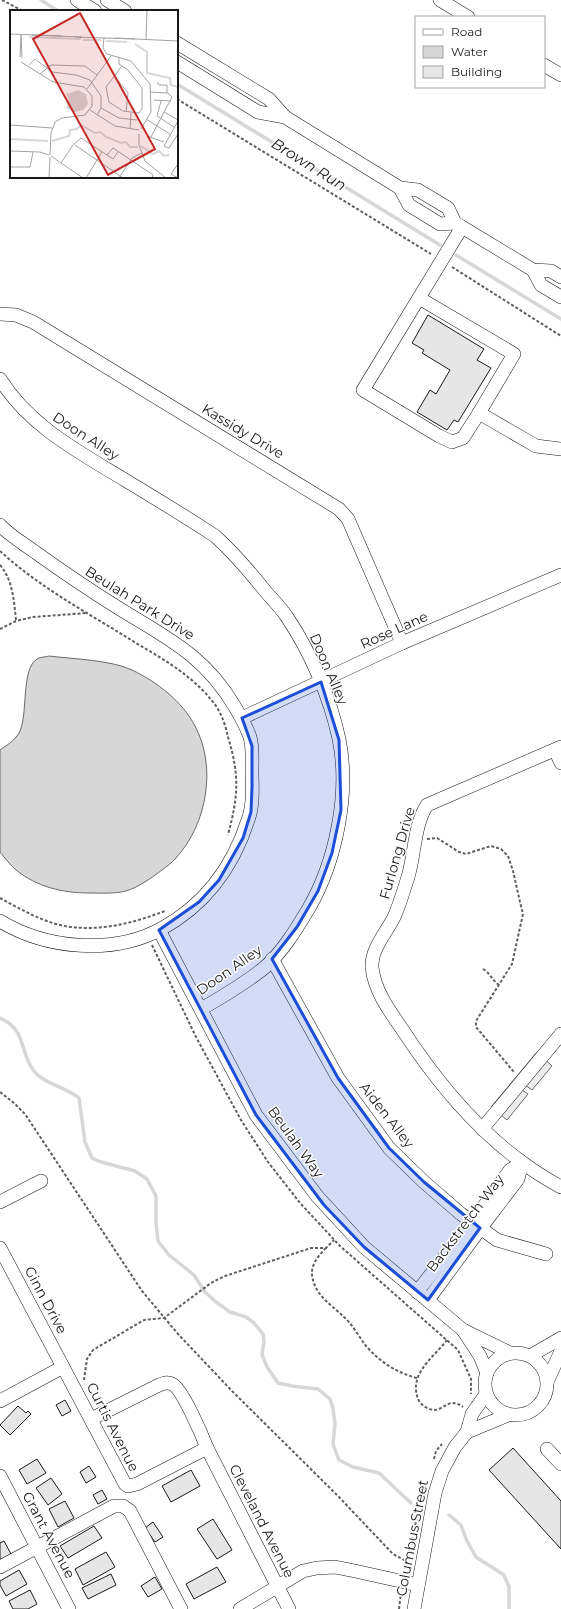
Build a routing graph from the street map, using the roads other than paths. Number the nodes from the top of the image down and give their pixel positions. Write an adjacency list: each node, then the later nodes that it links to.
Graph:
1 (77, 0): 4 (street)
2 (108, 0): 5 (street)
3 (440, 0): 6 (street)
4 (92, 10)
5 (123, 10)
6 (466, 16)
7 (178, 44): 11 (street)
8 (178, 63): 11 (street)
9 (545, 66): 10 (street)
10 (561, 75)
11 (285, 117): 12 (street)
12 (400, 188): 13 (street); 13 (street)
13 (459, 225): 14 (street); 17 (street)
14 (533, 270): 15 (street); 16 (street)
15 (561, 277)
16 (561, 297)
17 (419, 298): 20 (street); 20 (street)
18 (0, 314): 24 (street, Kassidy Drive)
19 (0, 380): 25 (street, Doon Alley)
20 (479, 413): 21 (street)
21 (561, 449)
22 (0, 525): 26 (street, Beulah Park Drive)
23 (561, 575): 24 (street, Rose Lane)
24 (402, 643): 25 (street, Rose Lane)
25 (321, 682): 26 (street, Rose Lane); 31 (street, Doon Alley)
26 (242, 718): 30 (street, Beulah Park Drive)
27 (558, 748): 28 (street); 34 (street, Furlong Drive)
28 (561, 763)
29 (0, 921): 30 (street, Beulah Park Drive)
30 (159, 930): 32 (street, Beulah Way)
31 (272, 959): 32 (street, Doon Alley); 39 (street, Aiden Alley)
32 (200, 1009): 42 (street, Beulah Way)
33 (561, 1034): 34 (street)
34 (482, 1129): 35 (street, Furlong Drive)
35 (522, 1163): 37 (street); 39 (street, Backstretch Way)
36 (41, 1181): 38 (street)
37 (561, 1187)
38 (0, 1202)
39 (476, 1225): 41 (street, Aiden Alley); 42 (street, Backstretch Way); 43 (street, Backstretch Way)
40 (0, 1248): 49 (street, Ginn Drive)
41 (546, 1254)
42 (417, 1292): 43 (street, Beulah Way)
43 (428, 1300): 44 (street, Beulah Way)
44 (463, 1330): 47 (street, Beulah Way); 50 (street, Beulah Way)
45 (561, 1338): 48 (street)
46 (561, 1351): 51 (street, Columbus Street)
47 (510, 1353): 48 (street); 50 (street)
48 (530, 1356): 51 (street)
49 (63, 1366): 53 (street); 55 (street, Curtis Avenue)
50 (487, 1373): 52 (street)
51 (548, 1380): 54 (street, Columbus Street)
52 (486, 1394): 54 (street); 56 (street, Columbus Street)
53 (0, 1401)
54 (508, 1415): 56 (street, Columbus Street)
55 (91, 1419): 57 (street, Cleveland Avenue); 61 (street, Curtis Avenue)
56 (467, 1432): 65 (street, Columbus Street)
57 (207, 1448): 61 (street, Curtis Avenue); 66 (street, Cleveland Avenue)
58 (547, 1449): 59 (street)
59 (561, 1464)
60 (0, 1476): 63 (street, Grant Avenue)
61 (128, 1486): 62 (street)
62 (123, 1506): 63 (street); 68 (street)
63 (38, 1548): 64 (street); 67 (street, Grant Avenue)
64 (0, 1567)
65 (418, 1585): 66 (street); 71 (street, Columbus Street)
66 (278, 1586): 69 (street); 70 (street, Cleveland Avenue)
67 (70, 1609)
68 (181, 1609)
69 (240, 1609)
70 (290, 1609)
71 (414, 1609)

